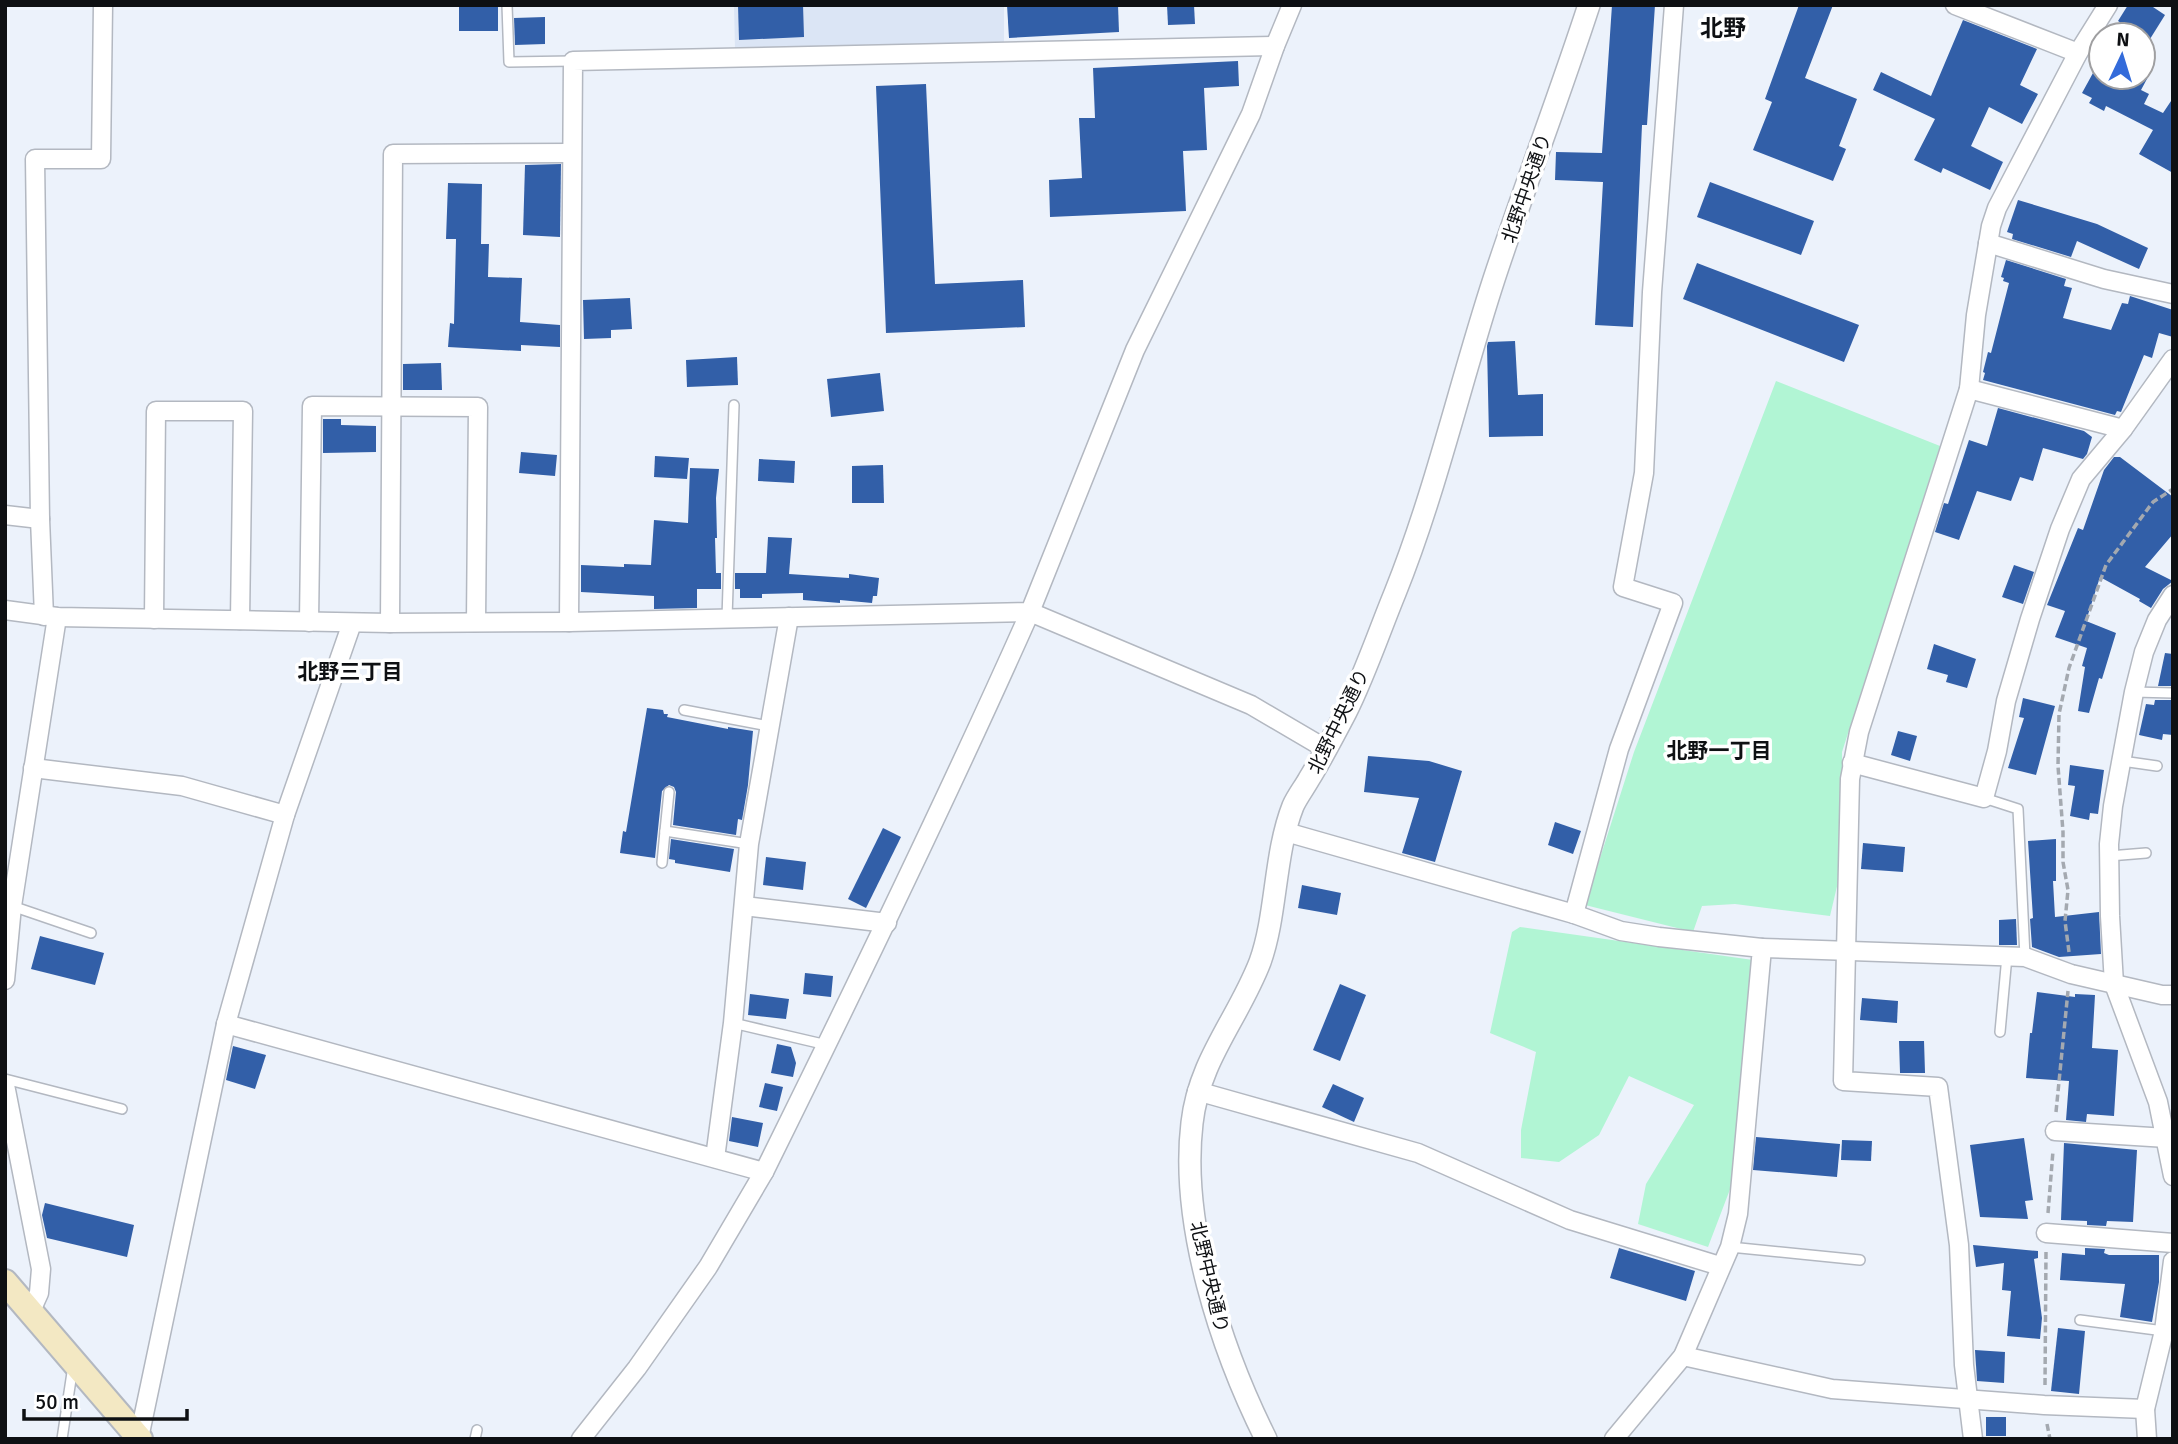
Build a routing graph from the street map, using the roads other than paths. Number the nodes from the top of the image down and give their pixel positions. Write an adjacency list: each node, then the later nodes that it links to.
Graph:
1 (103, 5): 20 (street)
2 (507, 5): 10 (lane)
3 (1292, 5): 8 (street)
4 (1589, 5): 38 (street, 北野中央通り)
5 (1674, 5): 55 (street)
6 (1955, 5): 9 (street)
7 (2108, 5): 9 (street)
8 (1275, 46): 10 (street); 23 (street)
9 (2078, 52): 12 (street)
10 (573, 61): 11 (street)
11 (571, 153): 17 (street); 31 (street)
12 (1988, 243): 13 (street); 15 (street)
13 (2173, 294)
14 (2173, 359): 18 (street)
15 (1969, 389): 18 (street); 40 (street)
16 (734, 405): 26 (lane)
17 (391, 406): 29 (street); 30 (street); 33 (street)
18 (2123, 429): 44 (street)
19 (5, 515): 20 (street)
20 (40, 519): 24 (street)
21 (2173, 595): 34 (street)
22 (5, 610): 24 (street)
23 (1030, 612): 25 (street); 38 (street); 56 (street)
24 (50, 617): 27 (street); 42 (street)
25 (789, 617): 26 (street); 37 (street)
26 (727, 618): 31 (street)
27 (154, 619): 28 (street); 28 (street)
28 (240, 620): 29 (street)
29 (309, 622): 32 (street)
30 (476, 622): 31 (street); 33 (street)
31 (569, 622)
32 (352, 623): 33 (street); 45 (street)
33 (390, 623)
34 (2134, 692): 35 (lane); 39 (street)
35 (2173, 693)
36 (684, 710): 37 (lane)
37 (769, 726): 48 (street)
38 (1326, 749): 47 (street, 北野中央通り)
39 (2122, 761): 41 (lane); 50 (street)
40 (1852, 763): 44 (street); 59 (street)
41 (2157, 766)
42 (33, 768): 45 (street); 52 (street)
43 (669, 792): 46 (lane)
44 (1984, 798): 60 (lane)
45 (285, 816): 65 (street)
46 (665, 831): 48 (lane); 51 (lane)
47 (1286, 832): 55 (street); 70 (street, 北野中央通り)
48 (750, 844): 54 (street)
49 (2146, 853): 50 (lane)
50 (2109, 856): 62 (street)
51 (662, 863)
52 (11, 879): 53 (street)
53 (12, 906): 57 (lane); 61 (street)
54 (744, 906): 56 (street); 64 (street)
55 (1574, 914): 58 (street)
56 (887, 923): 67 (street)
57 (91, 933)
58 (1762, 948): 59 (street); 79 (street)
59 (1847, 950): 60 (street); 89 (street)
60 (2016, 957): 62 (street); 66 (lane)
61 (5, 981)
62 (2114, 984): 63 (street); 73 (street)
63 (2173, 995)
64 (733, 1023): 67 (lane); 74 (street)
65 (226, 1024): 74 (street); 91 (street)
66 (2000, 1032)
67 (827, 1045): 75 (street)
68 (5, 1079): 71 (lane)
69 (5, 1085): 84 (street)
70 (1197, 1091): 82 (street); 94 (street, 北野中央通り)
71 (122, 1109)
72 (2055, 1131): 73 (street)
73 (2167, 1138): 76 (street)
74 (715, 1158): 75 (street)
75 (764, 1172): 93 (street)
76 (2173, 1177)
77 (2046, 1233): 78 (street)
78 (2173, 1243)
79 (1730, 1247): 80 (lane); 82 (street)
80 (1860, 1260)
81 (2173, 1261): 86 (street)
82 (1720, 1266): 87 (street)
83 (5, 1282): 84 (main road)
84 (30, 1313): 88 (main road)
85 (2080, 1320): 86 (lane)
86 (2164, 1331): 90 (street)
87 (1683, 1356): 89 (street); 95 (street)
88 (73, 1361): 91 (main road); 92 (lane)
89 (1967, 1398): 90 (street); 96 (street)
90 (2145, 1409): 97 (street)
91 (140, 1438)
92 (62, 1439)
93 (582, 1439)
94 (1266, 1439)
95 (1614, 1439)
96 (1973, 1439)
97 (2147, 1439)

